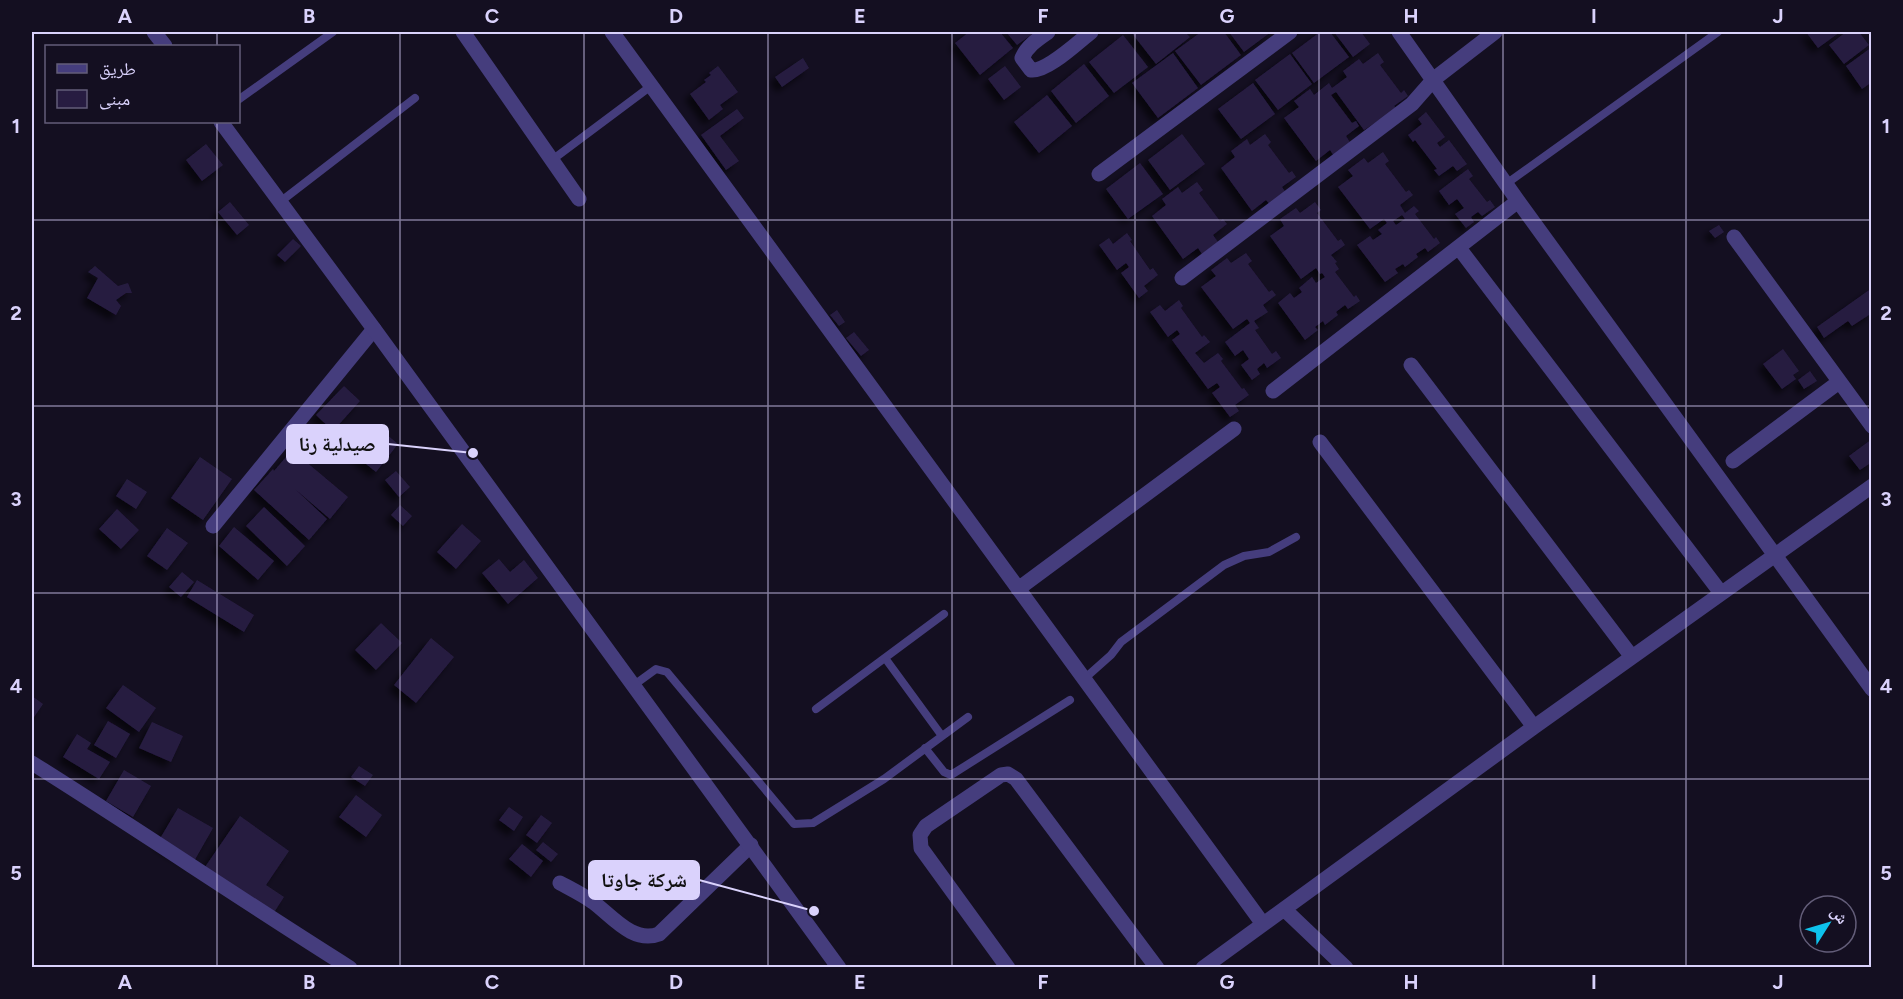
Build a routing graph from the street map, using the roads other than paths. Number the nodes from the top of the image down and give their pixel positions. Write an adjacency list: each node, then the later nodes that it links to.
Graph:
1 (333, 32): 13 (lane)
2 (612, 32): 11 (street)
3 (1048, 32): 4 (street)
4 (1091, 32)
5 (1290, 32): 16 (street)
6 (1399, 32): 10 (street)
7 (1495, 32): 10 (street)
8 (1719, 32): 17 (lane)
9 (466, 33): 15 (street)
10 (1434, 79): 17 (street); 23 (street)
11 (651, 86): 15 (lane); 36 (street)
12 (415, 98): 20 (lane)
13 (240, 99)
14 (222, 123): 20 (street)
15 (552, 160): 18 (street)
16 (1099, 174)
17 (1506, 184): 19 (street)
18 (579, 199)
19 (1518, 201): 22 (street); 35 (street)
20 (280, 202): 24 (street)
21 (1734, 237): 26 (street)
22 (1459, 248): 27 (street); 37 (street)
23 (1182, 278)
24 (374, 329): 33 (street); 42 (street)
25 (1411, 365): 39 (street)
26 (1839, 382): 28 (street); 31 (street)
27 (1273, 391)
28 (1872, 426)
29 (1234, 429): 36 (street)
30 (1320, 442): 47 (street)
31 (1733, 461)
32 (1872, 486): 35 (street)
33 (213, 526)
34 (1296, 537): 41 (lane)
35 (1775, 554): 37 (street); 43 (street)
36 (1018, 589): 41 (street)
37 (1721, 593): 39 (street)
38 (944, 614): 40 (lane)
39 (1632, 657): 47 (street)
40 (885, 658): 45 (lane); 48 (lane)
41 (1084, 679): 54 (street)
42 (634, 685): 49 (lane); 51 (street)
43 (1872, 689)
44 (1070, 700): 49 (lane)
45 (816, 709)
46 (968, 717): 48 (lane)
47 (1534, 727): 53 (street)
48 (942, 736): 49 (lane)
49 (926, 748)
50 (32, 764): 55 (street)
51 (751, 845): 52 (street); 56 (street)
52 (560, 883)
53 (1284, 909): 54 (street); 60 (street)
54 (1263, 924): 59 (street)
55 (350, 968)
56 (839, 968)
57 (1008, 968): 58 (street)
58 (1157, 968)
59 (1203, 968)
60 (1346, 968)

